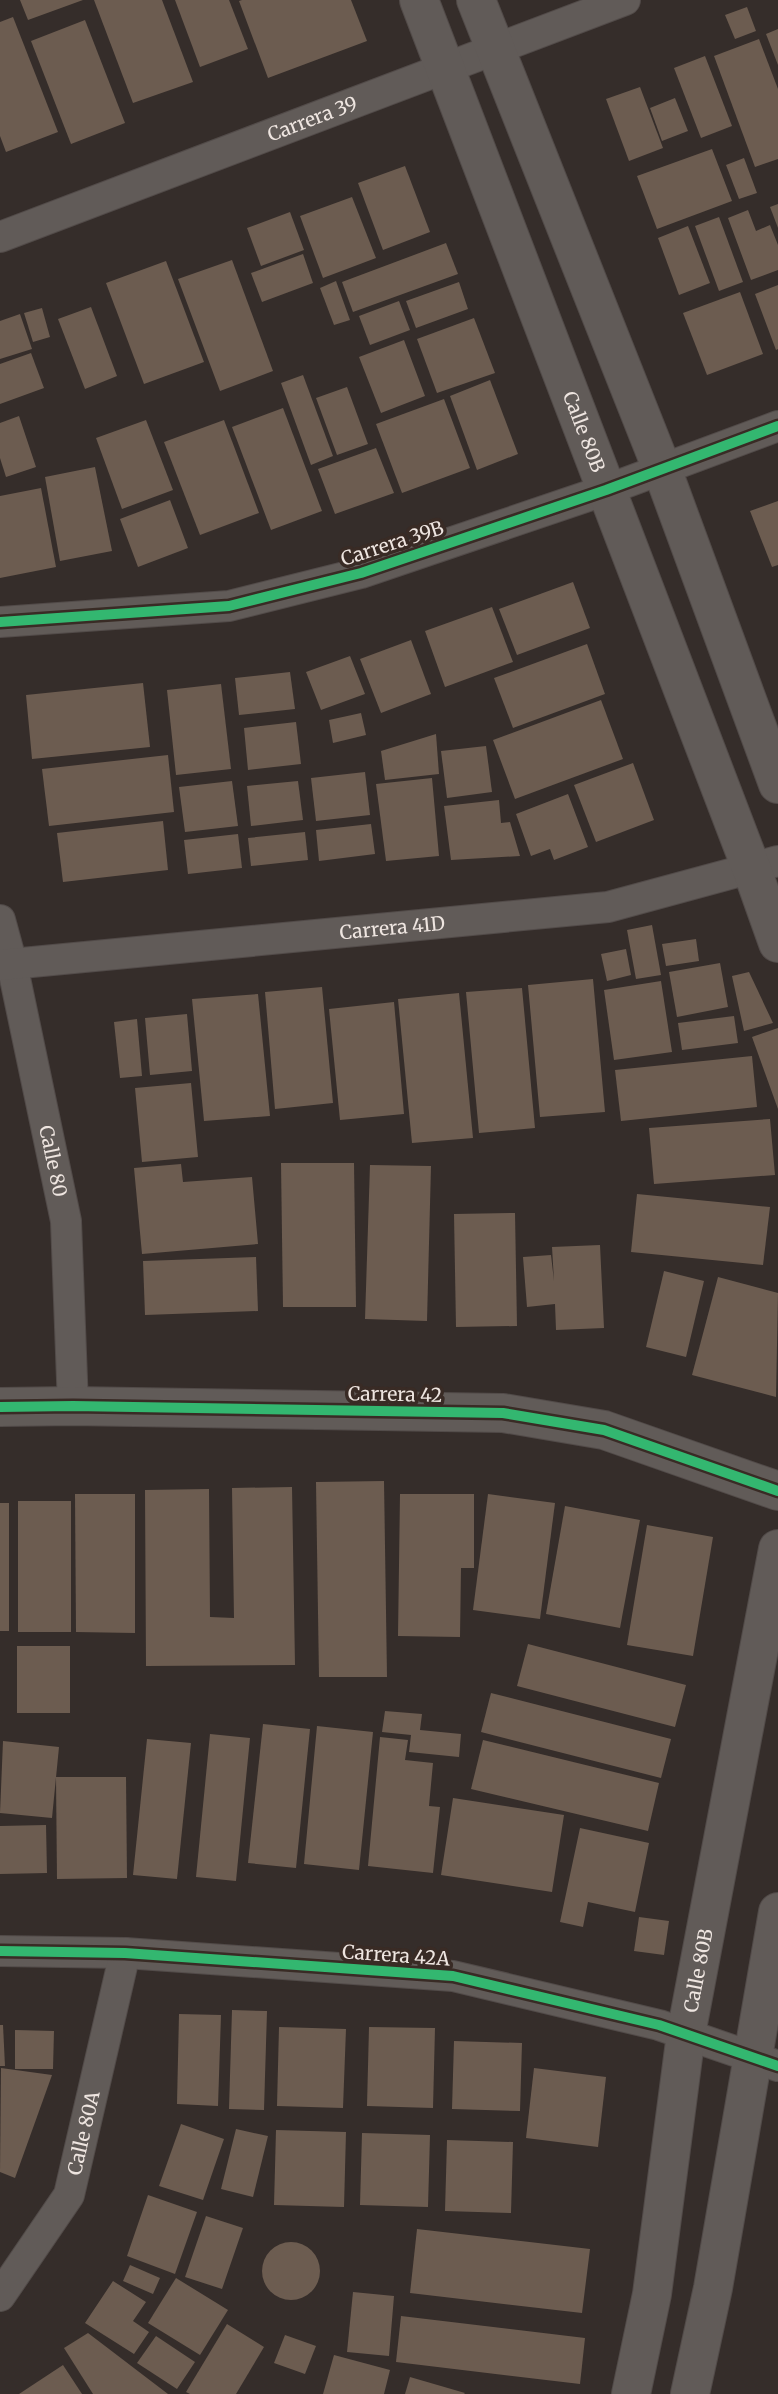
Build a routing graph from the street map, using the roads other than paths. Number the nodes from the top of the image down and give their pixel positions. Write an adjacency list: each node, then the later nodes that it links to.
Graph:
1 (419, 0): 5 (main road, Calle 80B)
2 (476, 0): 4 (main road)
3 (625, 0): 4 (street, Carrera 39)
4 (495, 50): 5 (street, Carrera 39); 8 (main road)
5 (444, 69): 6 (street, Carrera 39); 9 (main road, Calle 80B)
6 (0, 237)
7 (778, 426): 8 (street, Carrera 39B)
8 (662, 469): 9 (street, Carrera 39B); 11 (main road)
9 (606, 490): 10 (street, Carrera 39B); 12 (main road, Calle 80B)
10 (0, 622)
11 (778, 784)
12 (765, 866): 14 (main road, Calle 80B); 15 (street, Carrera 41D)
13 (0, 920): 15 (street, Calle 80)
14 (778, 943)
15 (6, 965): 16 (street, Calle 80)
16 (73, 1406): 17 (main road, Carrera 42); 18 (main road, Carrera 42)
17 (0, 1407)
18 (778, 1490)
19 (778, 1549): 23 (main road, Calle 80B)
20 (778, 1912): 24 (main road)
21 (0, 1951): 22 (street, Carrera 42A)
22 (125, 1954): 23 (street, Carrera 42A); 25 (street, Calle 80A)
23 (686, 2034): 24 (street, Carrera 42A); 26 (main road, Calle 80B)
24 (765, 2061): 27 (main road)
25 (0, 2296)
26 (631, 2394)
27 (691, 2394)

